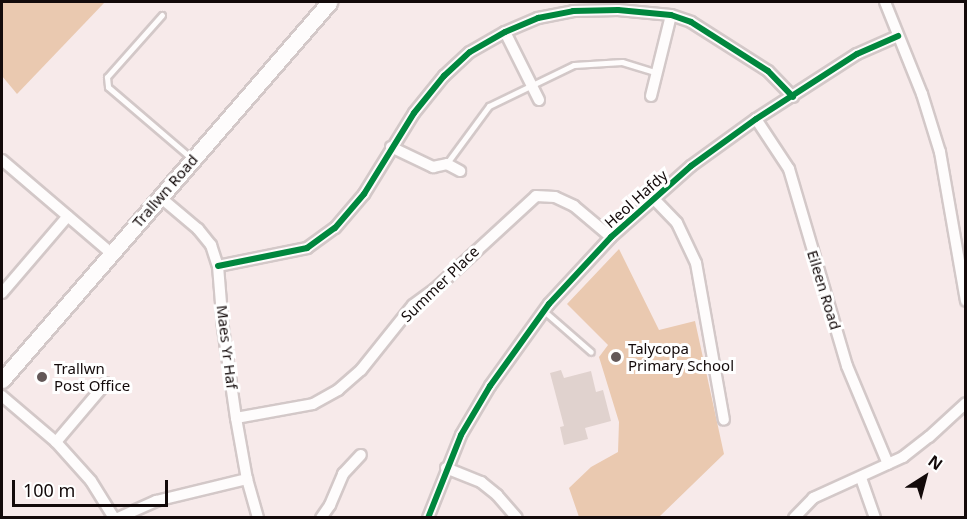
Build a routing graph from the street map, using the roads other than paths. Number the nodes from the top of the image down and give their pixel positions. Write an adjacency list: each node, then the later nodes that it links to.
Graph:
1 (329, 2): 15 (street, Trallwn Road)
2 (885, 2): 7 (street)
3 (572, 6): 5 (street); 6 (street)
4 (162, 15): 15 (lane)
5 (671, 15): 8 (street); 11 (street)
6 (505, 32): 9 (street); 14 (street)
7 (898, 36): 11 (street, Heol Hafdy); 26 (street)
8 (657, 73): 9 (lane); 10 (street)
9 (531, 85): 12 (street); 17 (lane)
10 (651, 96)
11 (793, 97): 13 (street, Heol Hafdy)
12 (538, 100)
13 (756, 119): 20 (street, Heol Hafdy); 37 (street, Eileen Road)
14 (391, 147): 17 (street); 24 (street)
15 (192, 159): 19 (street, Trallwn Road)
16 (2, 160): 21 (street)
17 (447, 164): 18 (street)
18 (460, 171)
19 (160, 197): 23 (street, Trallwn Road); 24 (street, Maes Yr Haf)
20 (654, 199): 22 (street, Heol Hafdy); 34 (street)
21 (68, 216): 23 (street); 25 (street)
22 (611, 237): 27 (street, Heol Hafdy); 33 (street, Summer Place)
23 (112, 254): 29 (street, Trallwn Road)
24 (218, 266): 33 (street, Maes Yr Haf)
25 (2, 293)
26 (966, 301)
27 (544, 311): 28 (lane); 38 (street, Heol Hafdy)
28 (591, 352)
29 (2, 380)
30 (106, 383): 35 (street)
31 (2, 396): 35 (street)
32 (966, 403): 37 (street)
33 (236, 418): 40 (street, Maes Yr Haf)
34 (724, 420)
35 (56, 442): 41 (street)
36 (361, 455): 43 (street)
37 (888, 464): 39 (street)
38 (446, 468): 44 (street, Heol Hafdy); 45 (street)
39 (861, 478): 46 (street); 47 (street)
40 (247, 479): 41 (street); 42 (street, Maes Yr Haf)
41 (116, 518)
42 (258, 518)
43 (321, 518)
44 (428, 518)
45 (517, 518)
46 (794, 518)
47 (875, 518)

